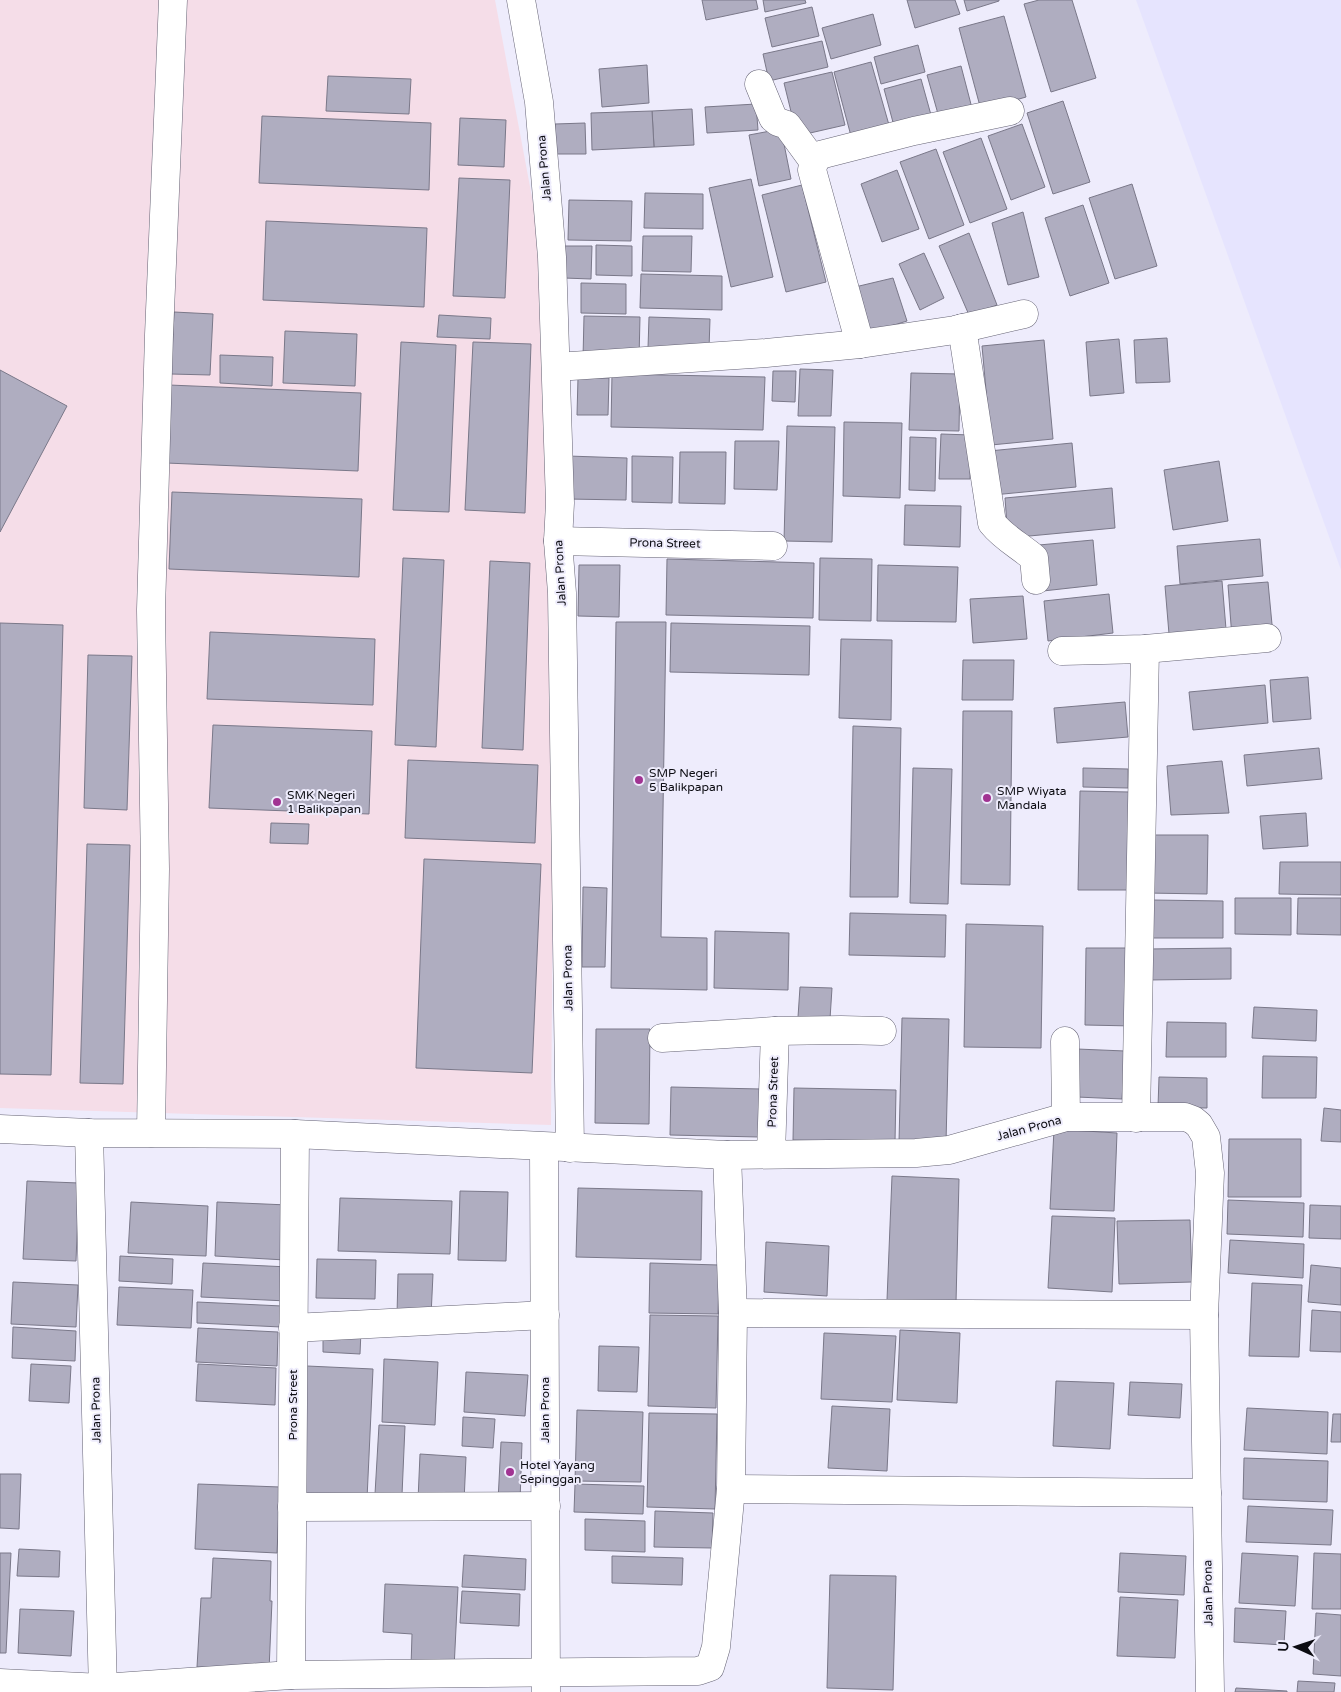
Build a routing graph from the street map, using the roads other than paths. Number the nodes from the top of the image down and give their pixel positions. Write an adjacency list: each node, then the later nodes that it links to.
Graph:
1 (173, 0): 24 (street)
2 (521, 0): 9 (street, Jalan Prona)
3 (759, 84): 5 (street)
4 (1010, 111): 5 (street)
5 (814, 162): 8 (street)
6 (1024, 314): 7 (street)
7 (962, 328): 8 (street); 12 (street)
8 (860, 344): 9 (street)
9 (556, 367): 10 (street, Jalan Prona)
10 (558, 541): 11 (street, Prona Street); 26 (street, Jalan Prona)
11 (773, 546)
12 (1036, 580)
13 (1267, 638): 14 (street)
14 (1145, 649): 15 (street); 21 (street)
15 (1062, 651)
16 (775, 1031): 17 (street); 18 (street); 27 (street, Prona Street)
17 (882, 1031)
18 (662, 1038)
19 (1064, 1041): 20 (street)
20 (1066, 1117): 21 (street, Jalan Prona); 27 (street, Jalan Prona)
21 (1136, 1118): 31 (street, Jalan Prona)
22 (0, 1129): 23 (street, Jalan Prona)
23 (89, 1133): 24 (street, Jalan Prona); 40 (street, Jalan Prona)
24 (151, 1133): 25 (street, Jalan Prona)
25 (295, 1134): 26 (street, Jalan Prona); 32 (street, Prona Street)
26 (557, 1148): 28 (street, Jalan Prona); 30 (street, Jalan Prona)
27 (771, 1154): 28 (street, Jalan Prona)
28 (727, 1156): 29 (street)
29 (733, 1313): 31 (street); 33 (street)
30 (545, 1315): 32 (street); 35 (street, Jalan Prona)
31 (1204, 1315): 34 (street, Jalan Prona)
32 (293, 1328): 36 (street, Prona Street)
33 (731, 1489): 34 (street); 39 (street)
34 (1206, 1493): 41 (street, Jalan Prona)
35 (546, 1506): 36 (street); 39 (street, Jalan Prona)
36 (292, 1507): 37 (street, Prona Street)
37 (291, 1675): 39 (street); 40 (street)
38 (0, 1683): 40 (street)
39 (546, 1683)
40 (103, 1690)
41 (1210, 1692)

